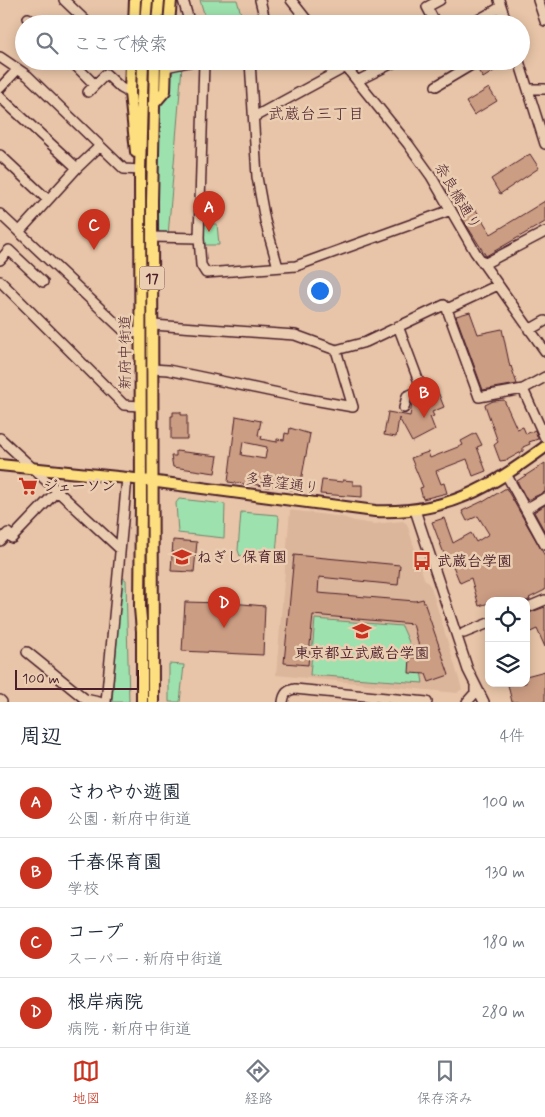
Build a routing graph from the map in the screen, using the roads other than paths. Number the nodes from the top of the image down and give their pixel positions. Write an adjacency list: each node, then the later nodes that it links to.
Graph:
1 (64, 0): 12 (street)
2 (136, 0): 13 (main road)
3 (146, 0): 14 (main road)
4 (159, 0): 15 (main road)
5 (171, 0): 16 (main road)
6 (183, 0): 17 (street)
7 (260, 0): 18 (street)
8 (290, 0): 19 (street)
9 (440, 0): 20 (street)
10 (538, 0): 22 (street)
11 (500, 4): 21 (street)
12 (80, 15)
13 (135, 15)
14 (145, 15)
15 (158, 15)
16 (170, 15)
17 (187, 15)
18 (264, 15)
19 (302, 15)
20 (431, 15)
21 (484, 15)
22 (545, 21)
23 (0, 57): 24 (street)
24 (15, 67)
25 (17, 70): 42 (street)
26 (19, 70): 52 (street)
27 (80, 70): 40 (street)
28 (131, 70): 46 (main road, 17)
29 (142, 70): 55 (main road, 新府中街道 / 17)
30 (154, 70): 48 (main road, 新府中街道 / 17)
31 (166, 70): 48 (main road)
32 (204, 70): 62 (street)
33 (251, 70): 49 (street)
34 (333, 70): 49 (street)
35 (348, 70): 39 (street, 奈良橋通り)
36 (379, 70): 39 (street)
37 (463, 70): 41 (street)
38 (522, 70): 43 (street)
39 (357, 81): 57 (street, 奈良橋通り)
40 (95, 85): 45 (street); 46 (street)
41 (436, 86)
42 (0, 88)
43 (528, 89): 44 (street); 50 (street)
44 (545, 89)
45 (88, 92)
46 (130, 93): 55 (main road, 17)
47 (0, 97): 54 (street)
48 (153, 105): 61 (main road, 新府中街道 / 17)
49 (254, 117): 65 (street)
50 (543, 127): 51 (street)
51 (545, 144)
52 (100, 146): 54 (street); 55 (street)
53 (0, 155): 56 (street)
54 (77, 168): 56 (street)
55 (140, 170): 74 (main road, 新府中街道 / 17)
56 (48, 200): 59 (street)
57 (451, 210): 64 (street, 奈良橋通り); 65 (street)
58 (0, 214): 59 (street)
59 (19, 232): 74 (street)
60 (545, 232): 64 (street)
61 (152, 237): 62 (street); 71 (main road, 新府中街道 / 17)
62 (199, 238): 65 (street)
63 (0, 260): 67 (street)
64 (484, 264): 68 (street, 奈良橋通り)
65 (278, 268)
66 (0, 282): 80 (street)
67 (42, 282)
68 (498, 285): 69 (street); 73 (street, 奈良橋通り)
69 (447, 308): 72 (street); 79 (street)
70 (545, 321): 73 (street)
71 (152, 325): 75 (street); 77 (main road, 新府中街道 / 17)
72 (398, 326): 75 (street); 81 (street)
73 (529, 330): 76 (street, 奈良橋通り)
74 (140, 333): 80 (main road, 新府中街道 / 17)
75 (336, 350): 77 (street)
76 (545, 351)
77 (152, 369): 90 (main road, 新府中街道 / 17)
78 (545, 377): 79 (street)
79 (523, 389): 83 (street)
80 (140, 406): 89 (main road, 新府中街道 / 17)
81 (404, 408)
82 (0, 438): 86 (street)
83 (545, 438)
84 (545, 448): 87 (main road, 多喜窪通り)
85 (0, 465): 86 (main road, 多喜窪通り)
86 (33, 468): 88 (main road, 多喜窪通り); 91 (street)
87 (506, 474): 93 (street); 94 (main road, 多喜窪通り)
88 (126, 478): 89 (main road, 多喜窪通り); 97 (street)
89 (141, 480): 90 (main road, 多喜窪通り); 101 (main road, 新府中街道 / 17)
90 (153, 481): 94 (main road, 多喜窪通り); 101 (main road, 新府中街道 / 17); 108 (main road, 新府中街道 / 17)
91 (57, 491): 95 (street); 97 (street)
92 (545, 498): 93 (street)
93 (526, 509): 96 (street)
94 (415, 510): 104 (street)
95 (0, 541)
96 (545, 542)
97 (120, 549): 106 (street)
98 (545, 600): 99 (street)
99 (530, 606)
100 (485, 624): 102 (street)
101 (142, 631): 107 (main road, 新府中街道 / 17)
102 (464, 632)
103 (27, 652): 105 (street)
104 (475, 688): 111 (street); 112 (street)
105 (99, 702)
106 (106, 702)
107 (142, 702)
108 (152, 702)
109 (283, 702): 110 (street)
110 (427, 702)
111 (467, 702)
112 (484, 702)

